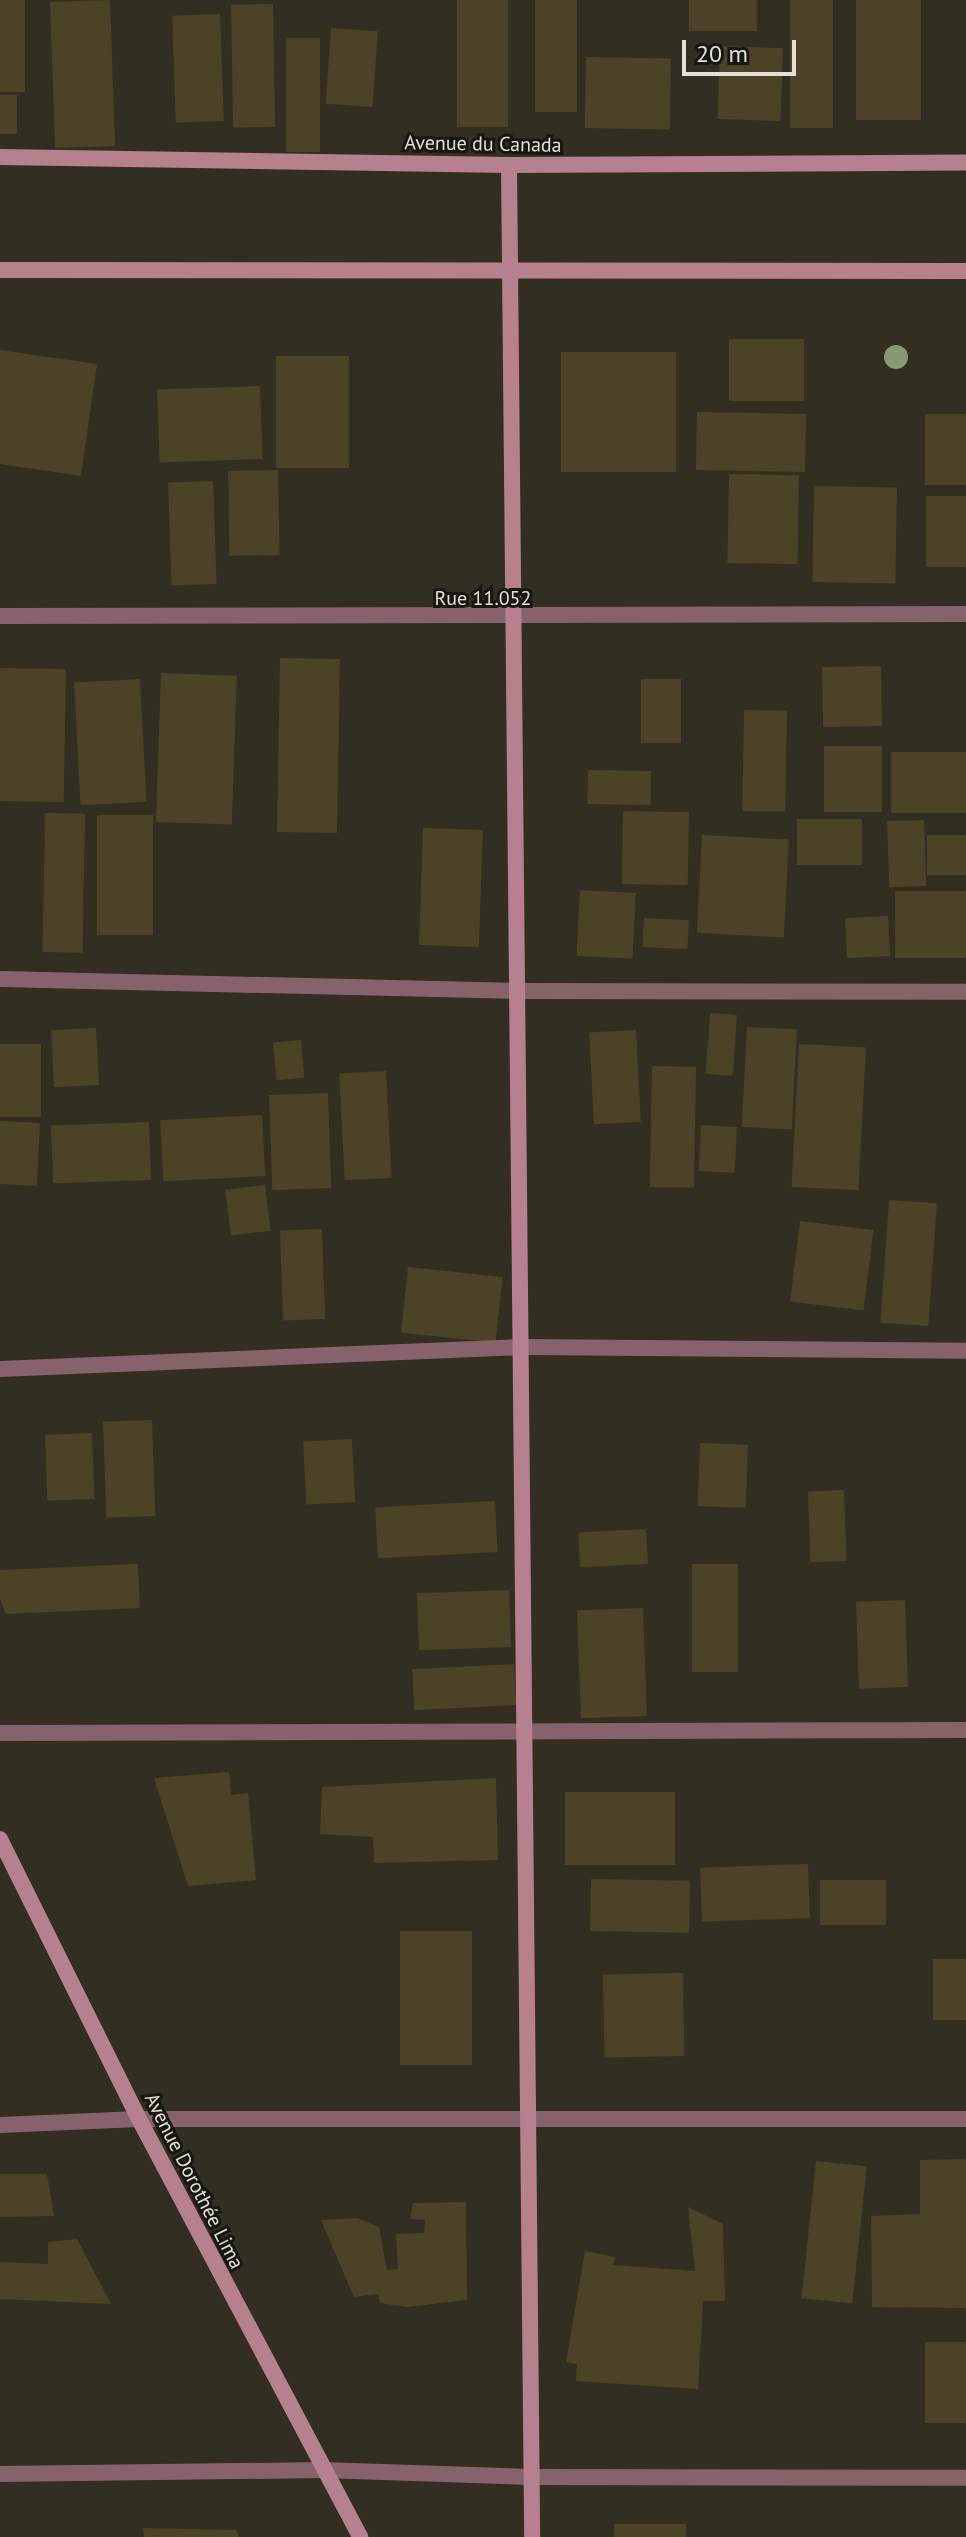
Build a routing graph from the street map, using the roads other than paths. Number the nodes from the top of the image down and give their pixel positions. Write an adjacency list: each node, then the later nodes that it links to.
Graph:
1 (0, 157): 3 (main road, Avenue du Canada)
2 (966, 163): 3 (main road, Avenue du Canada)
3 (509, 165): 4 (main road)
4 (511, 266): 5 (main road); 6 (main road); 9 (main road)
5 (0, 270)
6 (966, 271)
7 (966, 614): 9 (street, Rue 11.052)
8 (0, 616): 9 (street, Rue 11.052)
9 (514, 618): 11 (main road)
10 (0, 979): 11 (street)
11 (519, 991): 12 (street); 13 (main road)
12 (966, 992)
13 (523, 1347): 14 (street); 15 (street); 17 (main road)
14 (966, 1351)
15 (0, 1369)
16 (966, 1730): 17 (street)
17 (527, 1732): 18 (street); 21 (main road)
18 (0, 1733)
19 (0, 1839): 20 (main road, Avenue Dorothée Lima)
20 (139, 2119): 21 (street); 23 (street); 24 (main road, Avenue Dorothée Lima)
21 (532, 2119): 22 (street); 26 (main road)
22 (966, 2119)
23 (0, 2125)
24 (322, 2470): 25 (street); 26 (street); 28 (main road, Avenue Dorothée Lima)
25 (0, 2474)
26 (531, 2477): 27 (street); 29 (main road)
27 (966, 2478)
28 (360, 2537)
29 (532, 2537)

